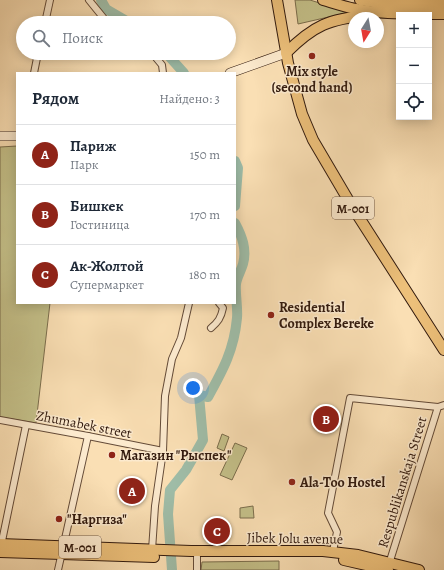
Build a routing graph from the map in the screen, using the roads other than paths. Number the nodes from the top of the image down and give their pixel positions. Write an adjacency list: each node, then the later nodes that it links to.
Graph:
1 (50, 0): 9 (street)
2 (89, 0): 10 (street)
3 (277, 0): 11 (main road, М-001)
4 (323, 0): 7 (main road)
5 (360, 0): 6 (main road)
6 (444, 5)
7 (389, 13): 8 (main road); 11 (main road)
8 (444, 14)
9 (47, 16)
10 (102, 16)
11 (286, 54): 16 (main road); 22 (main road, М-001)
12 (37, 60): 14 (street)
13 (158, 60): 15 (street)
14 (34, 72)
15 (163, 72)
16 (233, 72)
17 (0, 136): 18 (main road)
18 (16, 136)
19 (188, 304): 27 (street)
20 (220, 304): 21 (street)
21 (211, 328)
22 (444, 350)
23 (441, 406): 30 (street); 34 (street, Respublikanskaja Street)
24 (0, 420): 25 (street, Zhumabek street)
25 (26, 425): 26 (street, Zhumabek street); 28 (street)
26 (88, 436): 27 (street, Zhumabek street); 29 (street)
27 (163, 451): 31 (street)
28 (0, 549): 29 (main road, Jibek Jolu avenue / М-001)
29 (62, 550): 31 (main road, Jibek Jolu avenue / М-001); 35 (street)
30 (334, 551): 32 (main road, Jibek Jolu avenue / М-001); 34 (main road, Jibek Jolu avenue / М-001)
31 (158, 552): 32 (main road, Jibek Jolu avenue / М-001)
32 (179, 554): 33 (main road, Jibek Jolu avenue / М-001)
33 (197, 557): 34 (main road, Jibek Jolu avenue / М-001); 36 (street)
34 (388, 568): 37 (main road, Jibek Jolu avenue / М-001)
35 (58, 570)
36 (197, 570)
37 (419, 570)

